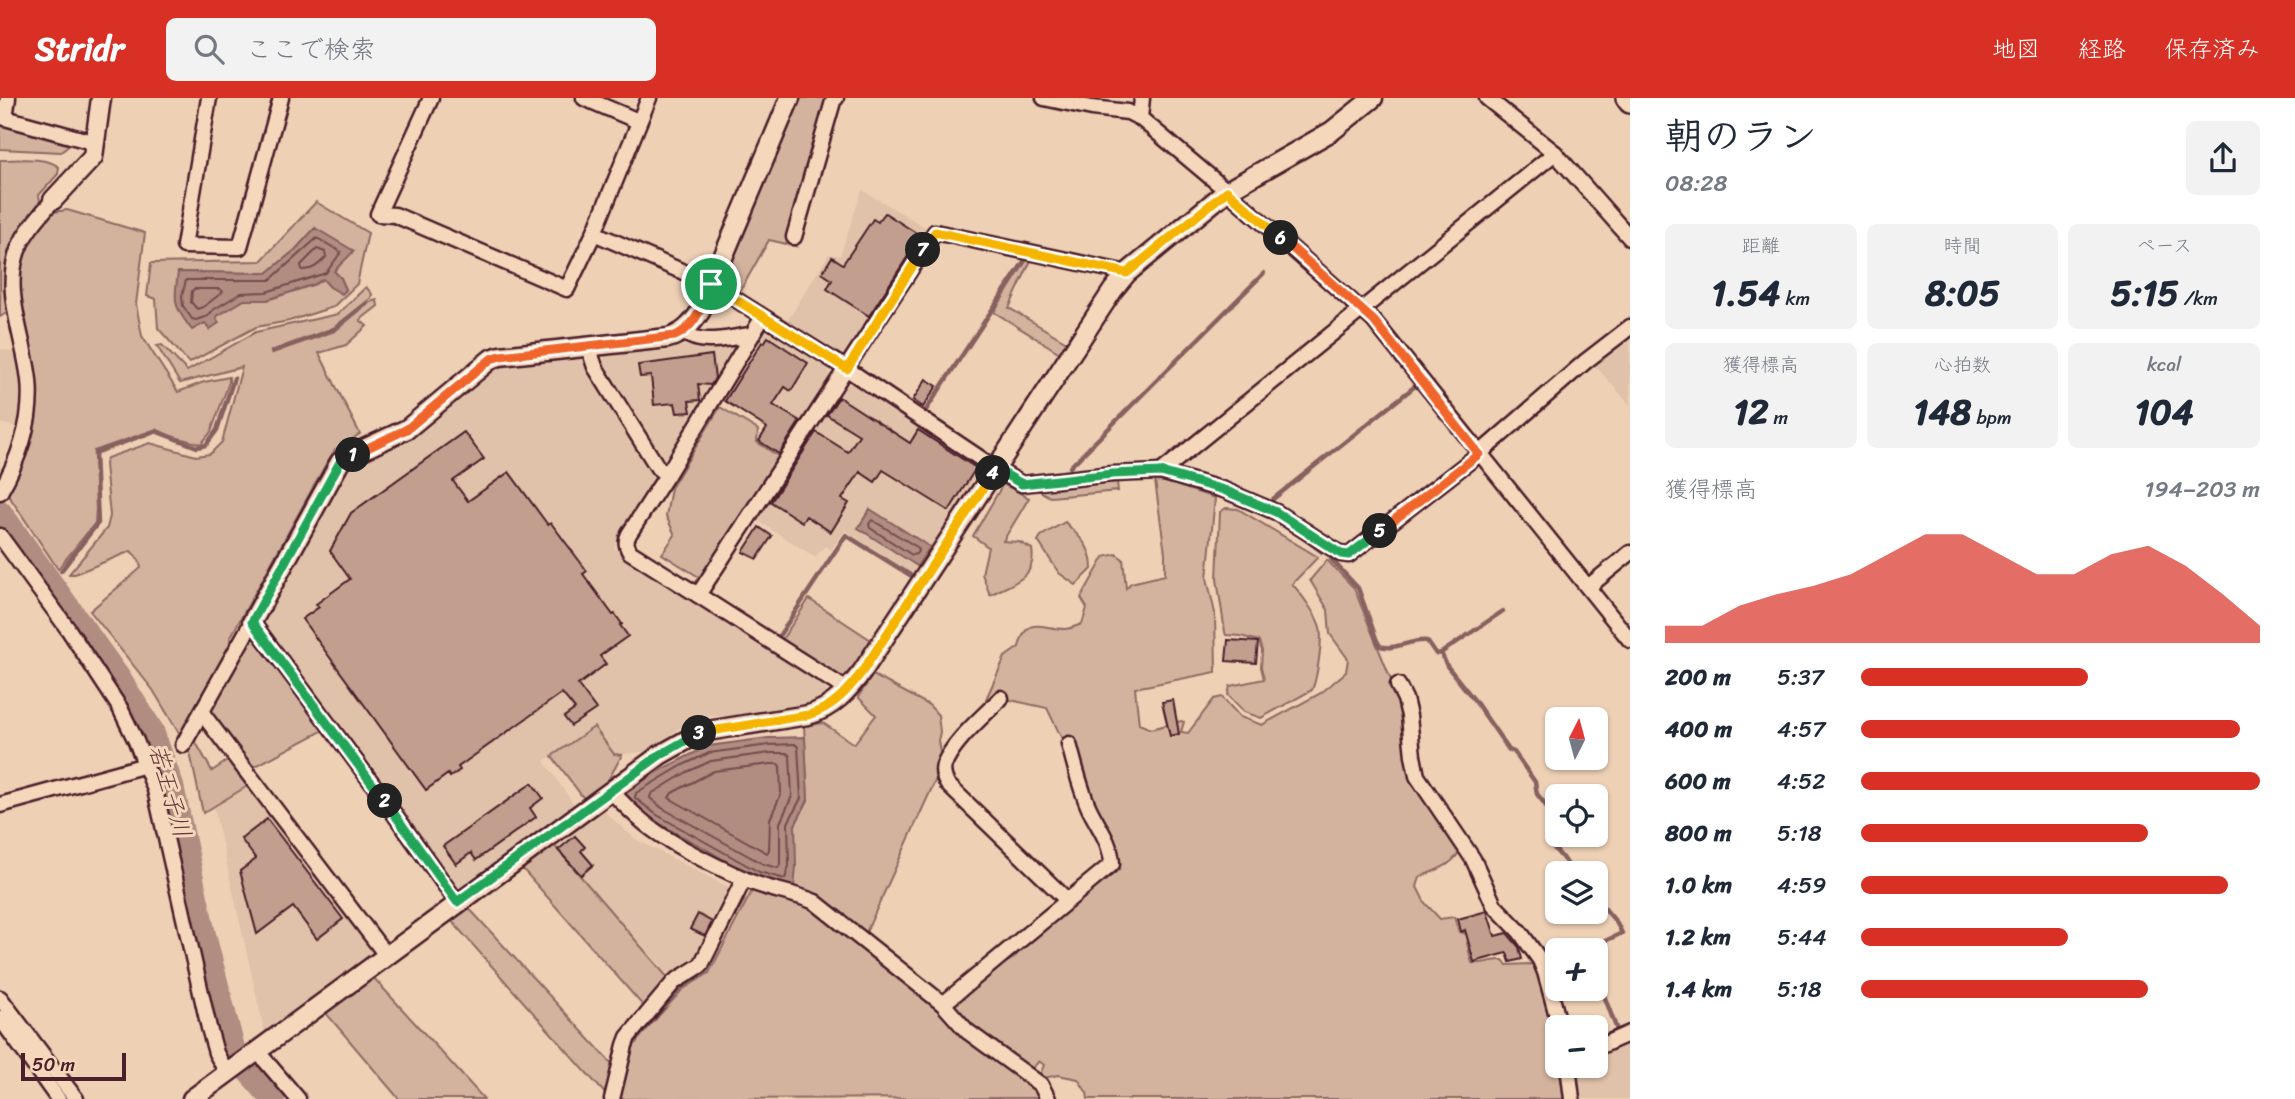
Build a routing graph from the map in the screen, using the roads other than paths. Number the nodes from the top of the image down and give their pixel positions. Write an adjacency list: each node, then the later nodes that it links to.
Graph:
1 (8, 98): 14 (street)
2 (101, 98): 17 (street)
3 (209, 98): 4 (street)
4 (281, 98)
5 (431, 98): 21 (street)
6 (584, 98): 16 (street)
7 (649, 98): 16 (street)
8 (790, 98): 25 (street)
9 (836, 98): 22 (street)
10 (1044, 98): 15 (street)
11 (1142, 98): 15 (street)
12 (1373, 98): 19 (street)
13 (1487, 98): 18 (street)
14 (2, 117): 17 (street)
15 (1140, 118): 19 (street)
16 (638, 121): 21 (street)
17 (96, 143): 20 (street)
18 (1555, 153): 23 (street); 26 (street)
19 (1227, 191): 24 (street); 26 (street)
20 (54, 200): 37 (street)
21 (594, 233): 25 (street)
22 (794, 237)
23 (1630, 238)
24 (1127, 273): 32 (street); 34 (street)
25 (711, 284): 27 (street); 29 (street)
26 (1363, 311): 33 (street); 35 (street)
27 (763, 317): 30 (street); 32 (street)
28 (1630, 327): 33 (street)
29 (683, 332): 30 (street); 31 (street)
30 (752, 335): 36 (street)
31 (591, 346): 36 (street); 42 (street)
32 (847, 369): 34 (street); 41 (street)
33 (1479, 454): 35 (street); 40 (street)
34 (996, 469): 35 (street); 45 (street)
35 (1161, 472)
36 (667, 475): 41 (street)
37 (2, 488)
38 (0, 536): 50 (street)
39 (1630, 553): 40 (street)
40 (1588, 587): 43 (street)
41 (698, 595): 45 (street)
42 (252, 622): 47 (street); 55 (street)
43 (1630, 640)
44 (1398, 685): 59 (street)
45 (847, 690): 51 (street)
46 (1002, 698): 54 (street)
47 (202, 713): 49 (street); 56 (street)
48 (1069, 744): 54 (street)
49 (183, 745)
50 (146, 765): 52 (street); 64 (street)
51 (610, 790): 53 (street); 55 (street)
52 (0, 805)
53 (744, 879): 58 (street); 70 (street)
54 (1067, 901): 58 (street)
55 (457, 902): 56 (street)
56 (386, 955): 63 (street)
57 (0, 998): 67 (street)
58 (943, 1004): 71 (street)
59 (1557, 1015)
60 (0, 1018): 66 (street)
61 (1630, 1033): 62 (street)
62 (1608, 1043)
63 (255, 1052): 64 (street); 69 (street)
64 (230, 1071): 68 (street)
65 (1569, 1078): 72 (street)
66 (58, 1099)
67 (76, 1099)
68 (192, 1099)
69 (298, 1099)
70 (612, 1099)
71 (1048, 1099)
72 (1572, 1099)

